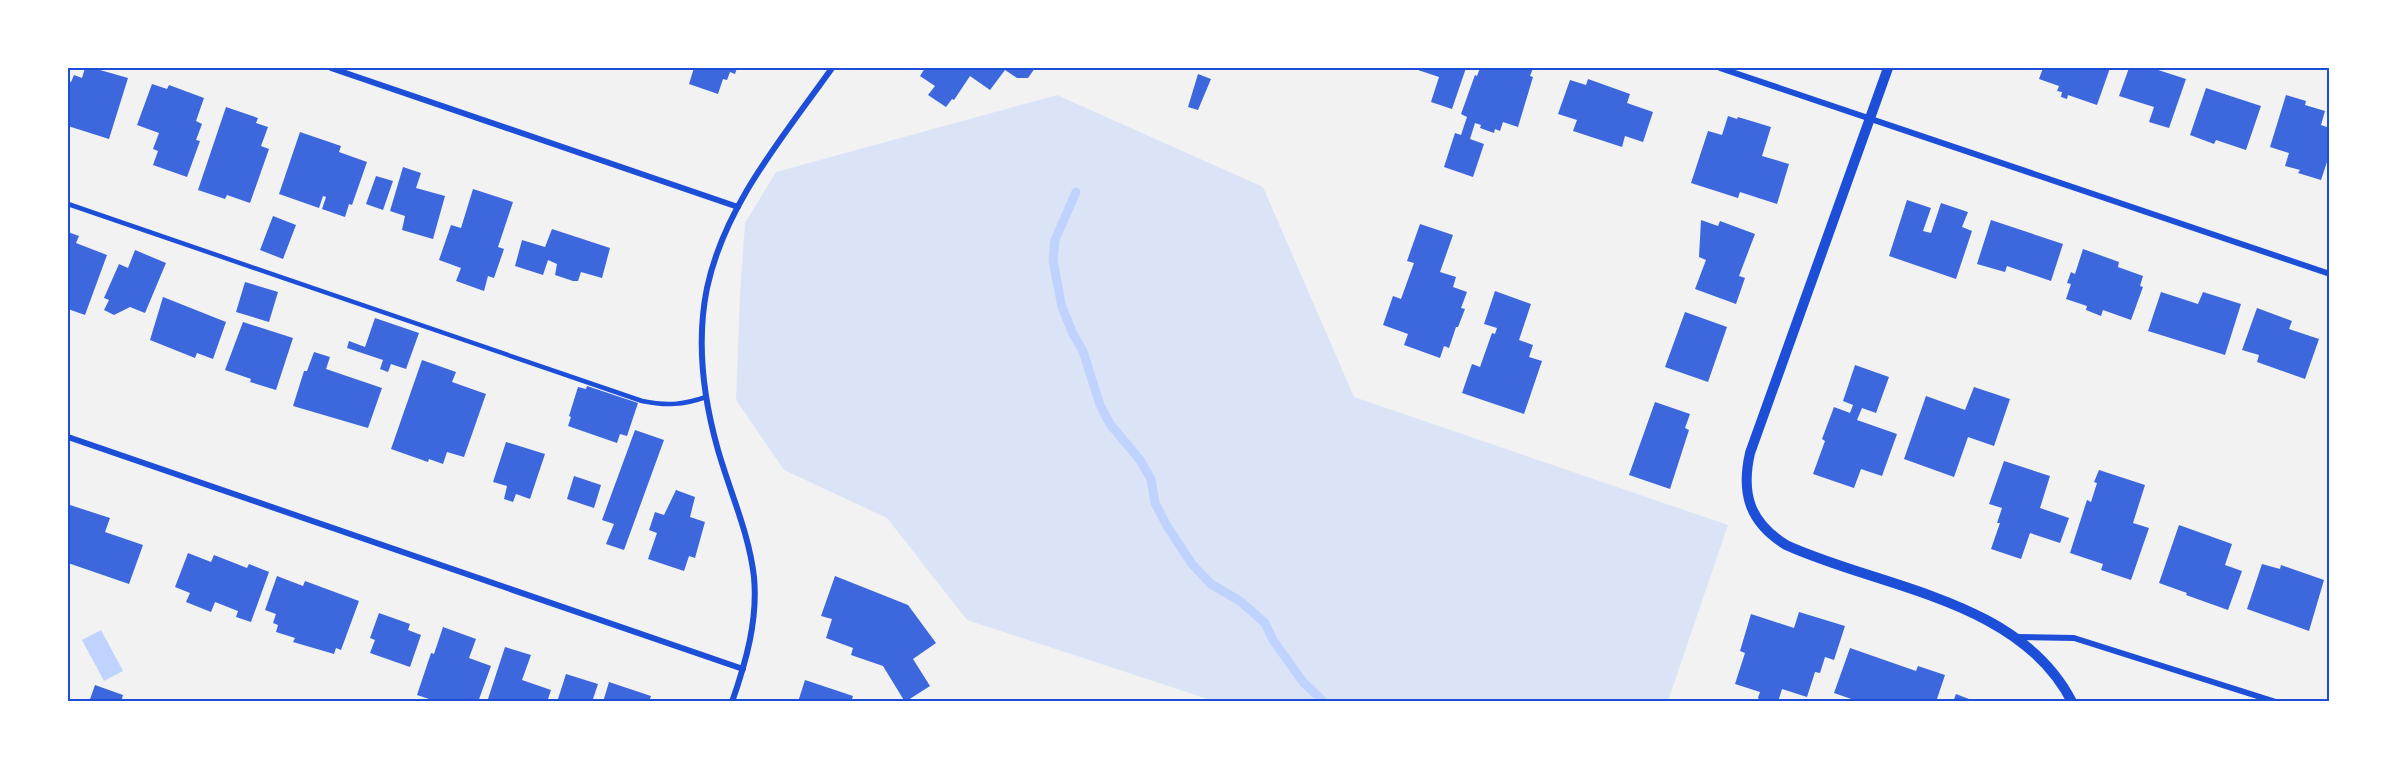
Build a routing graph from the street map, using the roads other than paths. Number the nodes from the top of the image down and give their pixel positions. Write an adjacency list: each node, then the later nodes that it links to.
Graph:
1 (330, 68): 7 (street)
2 (832, 68): 7 (street)
3 (1720, 68): 5 (street)
4 (1888, 68): 5 (street)
5 (1869, 118): 8 (street); 11 (street)
6 (68, 204): 9 (lane)
7 (738, 207): 9 (street)
8 (2330, 274)
9 (706, 397): 12 (street)
10 (68, 437): 12 (street)
11 (2012, 636): 14 (street); 15 (street)
12 (743, 669): 13 (street)
13 (732, 702)
14 (2072, 702)
15 (2276, 702)

